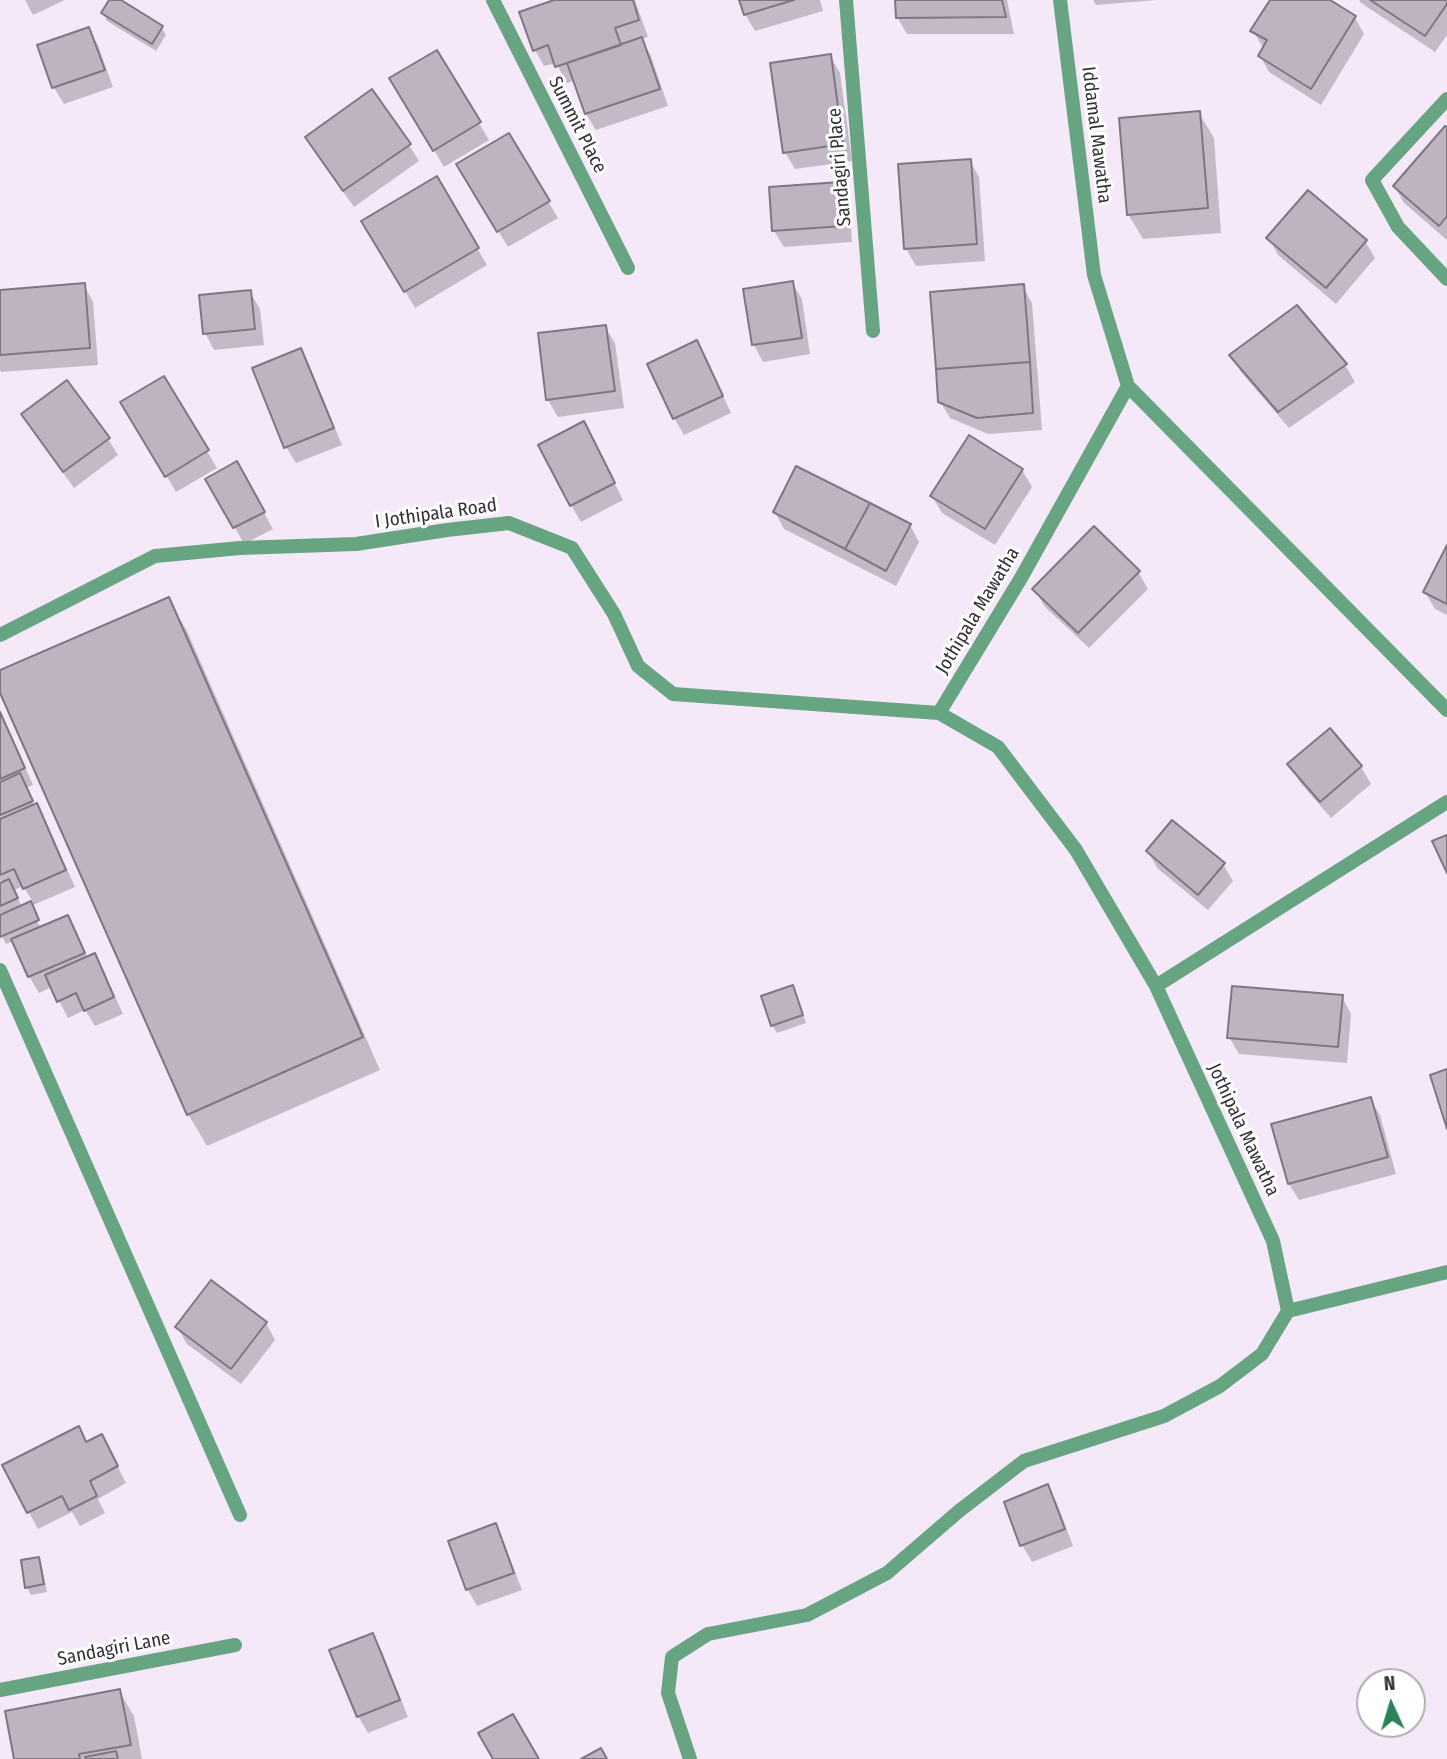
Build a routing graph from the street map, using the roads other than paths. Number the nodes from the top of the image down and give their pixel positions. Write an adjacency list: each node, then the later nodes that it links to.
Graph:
1 (493, 0): 5 (street, Summit Place)
2 (846, 0): 7 (street, Sandagiri Place)
3 (1060, 0): 8 (street, Iddamal Mawatha)
4 (1447, 99): 6 (street)
5 (628, 268)
6 (1447, 279)
7 (873, 331)
8 (1128, 386): 10 (street); 11 (street, Jothipala Mawatha)
9 (0, 635): 11 (street, I Jothipala Road)
10 (1447, 710)
11 (939, 713): 14 (street, Jothipala Mawatha)
12 (1447, 802): 14 (street)
13 (0, 970): 17 (street)
14 (1156, 986): 16 (street, Jothipala Mawatha)
15 (1447, 1272): 16 (street)
16 (1288, 1311): 20 (street)
17 (240, 1515)
18 (235, 1645): 19 (street, Sandagiri Lane)
19 (0, 1690)
20 (690, 1759)

